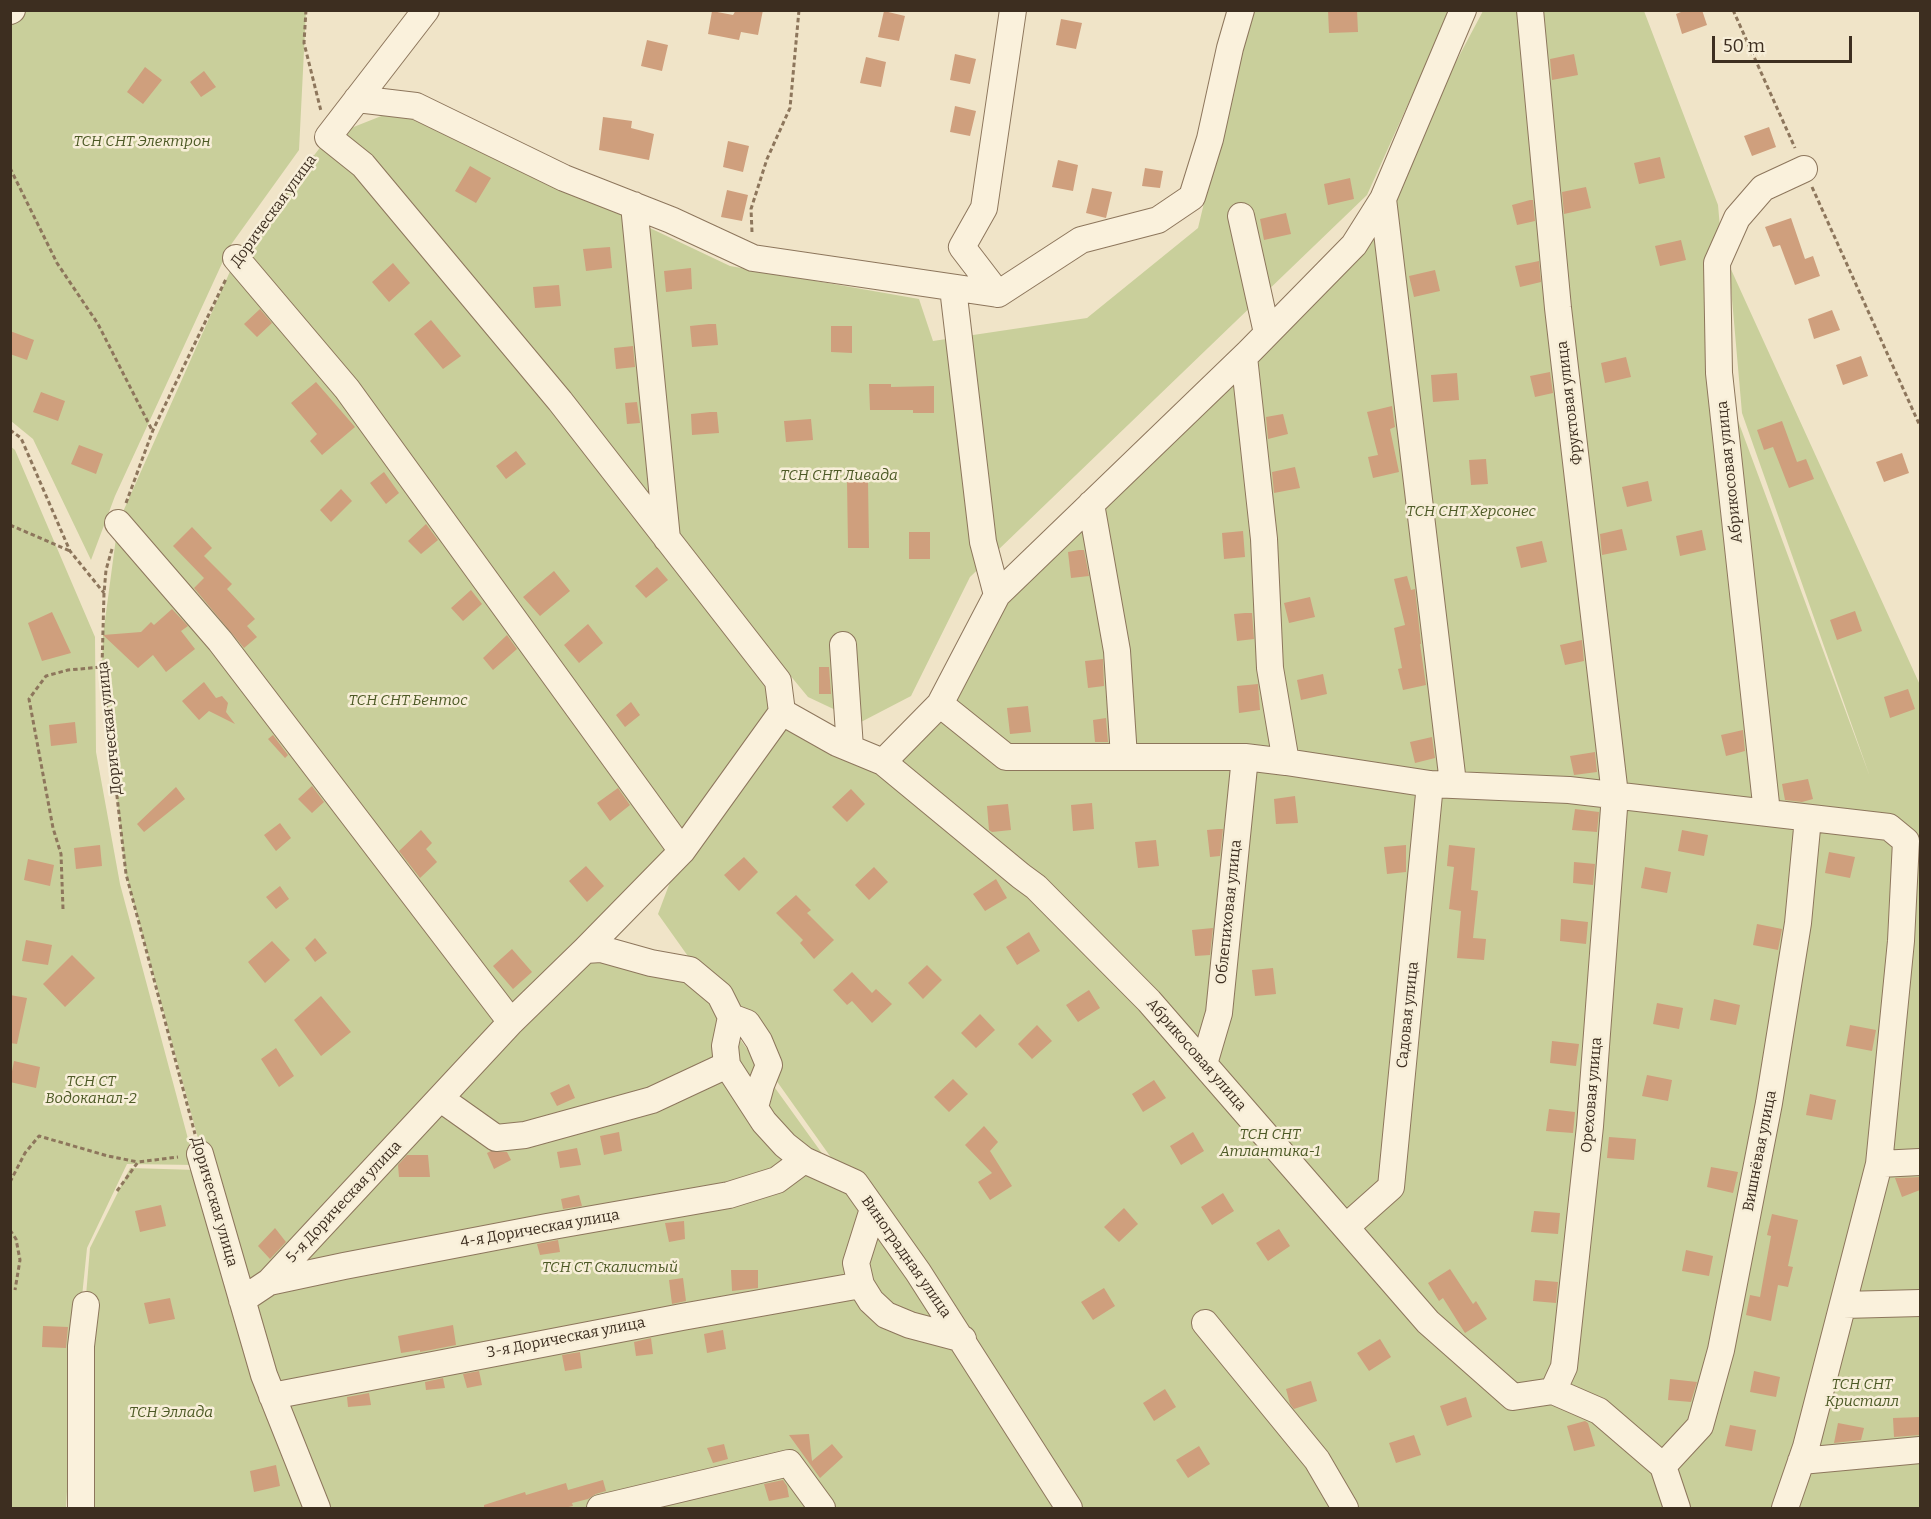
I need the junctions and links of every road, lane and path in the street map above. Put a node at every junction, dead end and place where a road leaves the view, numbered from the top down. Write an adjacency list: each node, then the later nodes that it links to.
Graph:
1 (306, 10): 10 (path)
2 (426, 10): 9 (street)
3 (799, 10): 17 (path)
4 (1013, 10): 19 (street)
5 (1240, 10): 19 (street)
6 (1463, 10): 13 (street)
7 (1530, 10): 42 (street, Фруктовая улица)
8 (1733, 10): 12 (path)
9 (357, 99): 10 (street); 14 (street)
10 (328, 137): 16 (path, Дорическая улица); 28 (street)
11 (10, 168): 24 (path)
12 (1804, 169): 22 (path); 43 (street, Абрикосовая улица)
13 (1383, 199): 20 (street); 41 (street, Садовая улица)
14 (634, 205): 17 (street); 28 (street)
15 (1241, 216): 20 (street)
16 (236, 258): 24 (path, Дорическая улица); 45 (street)
17 (753, 258): 18 (street)
18 (952, 288): 19 (street); 31 (street)
19 (998, 294)
20 (1267, 333): 21 (street)
21 (1244, 357): 25 (street); 40 (street)
22 (1920, 426)
23 (10, 429): 29 (path)
24 (153, 430): 26 (path, Дорическая улица)
25 (1091, 504): 31 (street); 37 (street)
26 (118, 524): 30 (path, Дорическая улица); 49 (street)
27 (10, 525): 29 (path)
28 (667, 539): 35 (street)
29 (70, 551): 30 (path)
30 (104, 593): 33 (path, Дорическая улица)
31 (997, 595): 34 (street)
32 (843, 645): 36 (street)
33 (102, 667): 46 (path); 54 (path, Дорическая улица)
34 (940, 704): 37 (street); 39 (street)
35 (782, 712): 36 (street, Абрикосовая улица); 45 (street)
36 (850, 748): 39 (street, Абрикосовая улица)
37 (1124, 757): 38 (street)
38 (1245, 757): 40 (street); 50 (street, Облепиховая улица)
39 (883, 762): 50 (street, Абрикосовая улица)
40 (1286, 762): 41 (street)
41 (1442, 783): 42 (street); 62 (street, Садовая улица)
42 (1615, 795): 43 (street); 73 (street, Ореховая улица)
43 (1767, 813): 44 (street)
44 (1808, 818): 58 (street); 77 (street, Вишнёвая улица)
45 (682, 851): 47 (street)
46 (63, 909)
47 (585, 950): 48 (street); 49 (street)
48 (731, 1017): 51 (street); 53 (street)
49 (511, 1022): 52 (street)
50 (1204, 1064): 62 (street, Абрикосовая улица)
51 (727, 1065): 52 (street); 53 (street, Виноградная улица)
52 (441, 1099): 64 (street, 5-я Дорическая улица)
53 (755, 1107): 55 (street, Виноградная улица)
54 (200, 1154): 56 (path); 67 (street, Дорическая улица)
55 (804, 1160): 61 (street, Виноградная улица); 64 (street, 4-я Дорическая улица)
56 (138, 1162): 59 (path); 60 (path)
57 (1920, 1162): 58 (street)
58 (1879, 1164): 70 (street)
59 (10, 1182)
60 (117, 1191)
61 (873, 1209): 65 (street); 72 (street, Виноградная улица)
62 (1346, 1227): 73 (street, Абрикосовая улица)
63 (10, 1230): 66 (path)
64 (269, 1282): 67 (street, 5-я Дорическая улица)
65 (861, 1285): 72 (street); 74 (street, 3-я Дорическая улица)
66 (15, 1290)
67 (242, 1300): 74 (street, Дорическая улица)
68 (1920, 1303): 70 (street)
69 (86, 1305): 78 (street)
70 (1843, 1305): 76 (street)
71 (1205, 1323): 83 (street)
72 (963, 1339): 82 (street, Виноградная улица)
73 (1553, 1391): 77 (street)
74 (272, 1396): 79 (street, Дорическая улица)
75 (1920, 1450): 76 (street)
76 (1801, 1461): 85 (street)
77 (1663, 1466): 84 (street)
78 (81, 1509)
79 (316, 1509)
80 (600, 1509): 81 (street)
81 (822, 1509)
82 (1070, 1509)
83 (1345, 1509)
84 (1677, 1509)
85 (1785, 1509)

